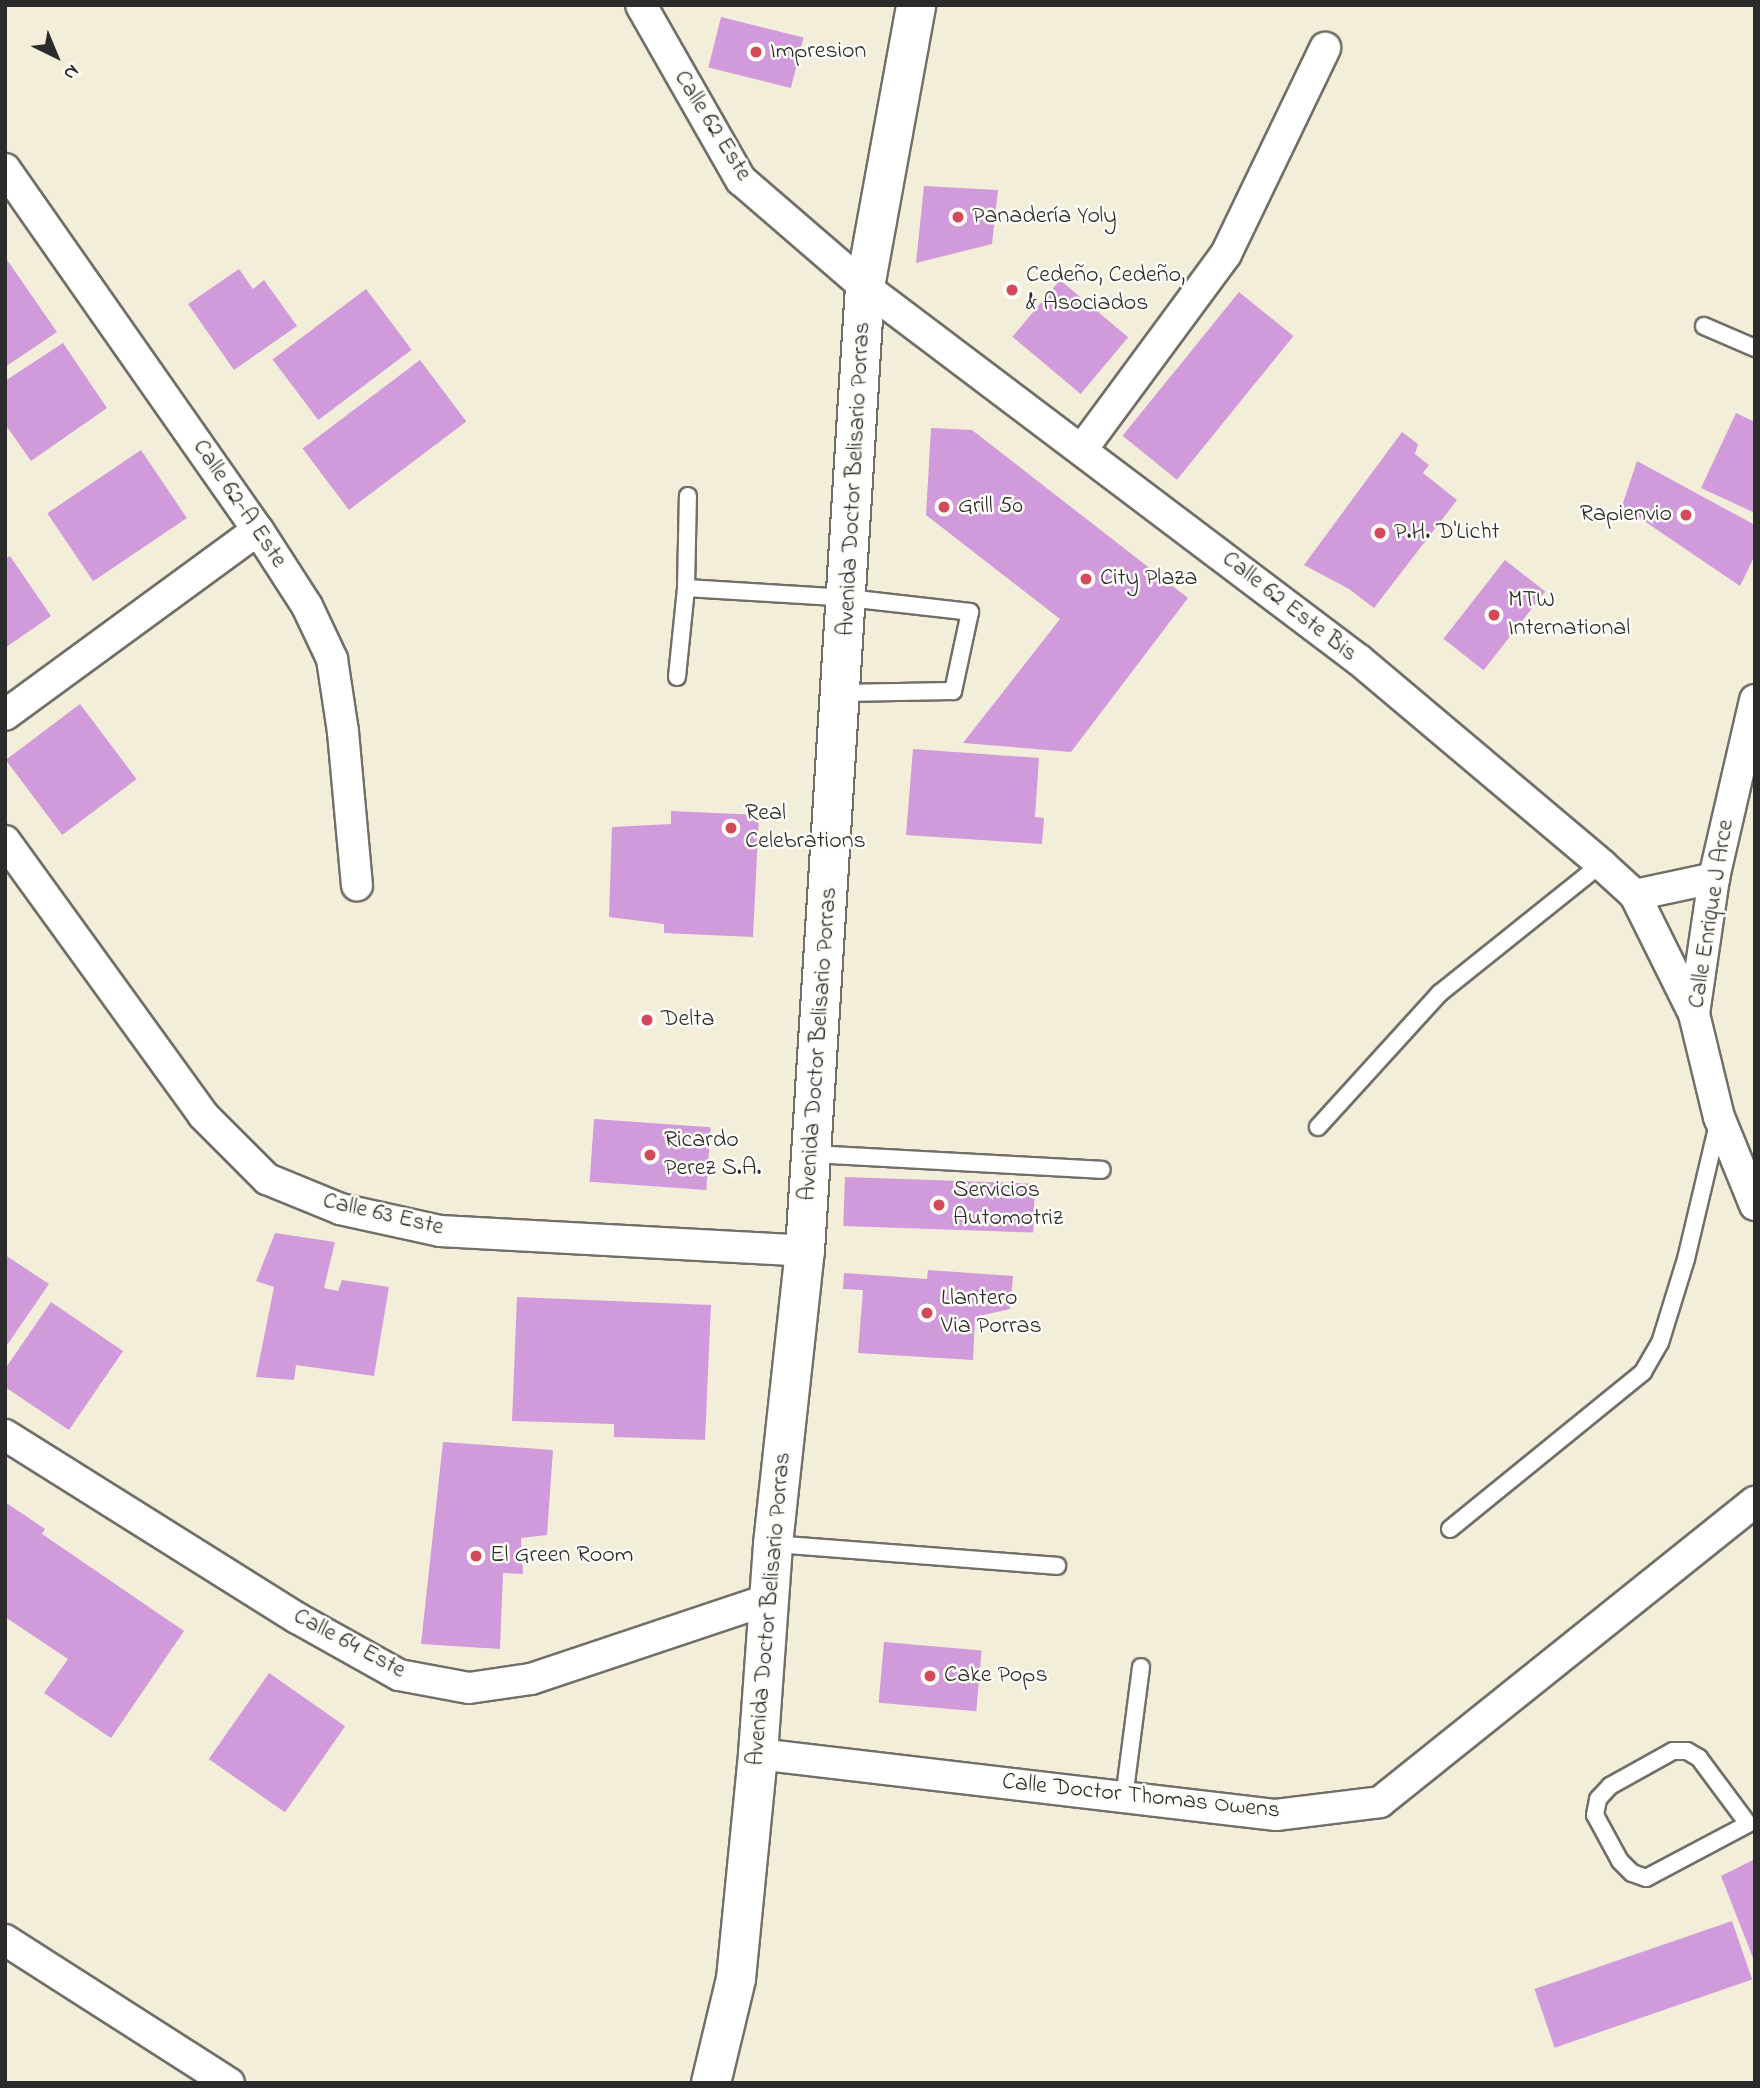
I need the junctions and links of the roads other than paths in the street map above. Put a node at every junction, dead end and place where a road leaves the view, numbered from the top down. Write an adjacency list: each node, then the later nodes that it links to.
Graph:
1 (641, 5): 5 (street, Calle 62 Este)
2 (916, 5): 5 (street, Avenida Doctor Belisario Porras)
3 (1325, 48): 8 (street)
4 (5, 169): 10 (street, Calle 62-A Este)
5 (865, 287): 8 (street, Calle 62 Este Bis); 12 (street, Avenida Doctor Belisario Porras)
6 (1704, 326): 7 (lane)
7 (1755, 348)
8 (1083, 448): 18 (street, Calle 62 Este Bis)
9 (688, 496): 11 (lane)
10 (258, 530): 16 (street); 20 (street, Calle 62-A Este)
11 (686, 588): 12 (lane); 13 (lane)
12 (848, 598): 14 (street, Avenida Doctor Belisario Porras); 14 (lane)
13 (677, 677)
14 (842, 693): 25 (street, Avenida Doctor Belisario Porras)
15 (1755, 700): 19 (street, Calle Enrique J Arce)
16 (5, 715)
17 (5, 841): 28 (street, Calle 63 Este)
18 (1601, 864): 21 (street, Calle 62 Este Bis); 24 (lane)
19 (1714, 878): 21 (street); 22 (street, Calle Enrique J Arce)
20 (357, 885)
21 (1635, 895): 22 (street)
22 (1694, 1014): 23 (street, Calle Enrique J Arce)
23 (1719, 1117): 27 (street, Calle Enrique J Arce); 31 (lane)
24 (1318, 1127)
25 (811, 1154): 26 (lane); 28 (street, Avenida Doctor Belisario Porras)
26 (1102, 1170)
27 (1755, 1205)
28 (805, 1251): 32 (street, Avenida Doctor Belisario Porras)
29 (5, 1435): 34 (street, Calle 64 Este)
30 (1755, 1502): 37 (street, Calle Doctor Thomas Owens)
31 (1450, 1529)
32 (773, 1544): 33 (lane); 34 (street, Avenida Doctor Belisario Porras)
33 (1057, 1566)
34 (770, 1599): 36 (street, Avenida Doctor Belisario Porras)
35 (1141, 1667): 37 (lane)
36 (758, 1754): 37 (street, Calle Doctor Thomas Owens); 41 (street, Avenida Doctor Belisario Porras)
37 (1124, 1798)
38 (1751, 1823): 38 (lane)
39 (5, 1940): 40 (street)
40 (229, 2083)
41 (711, 2083)

